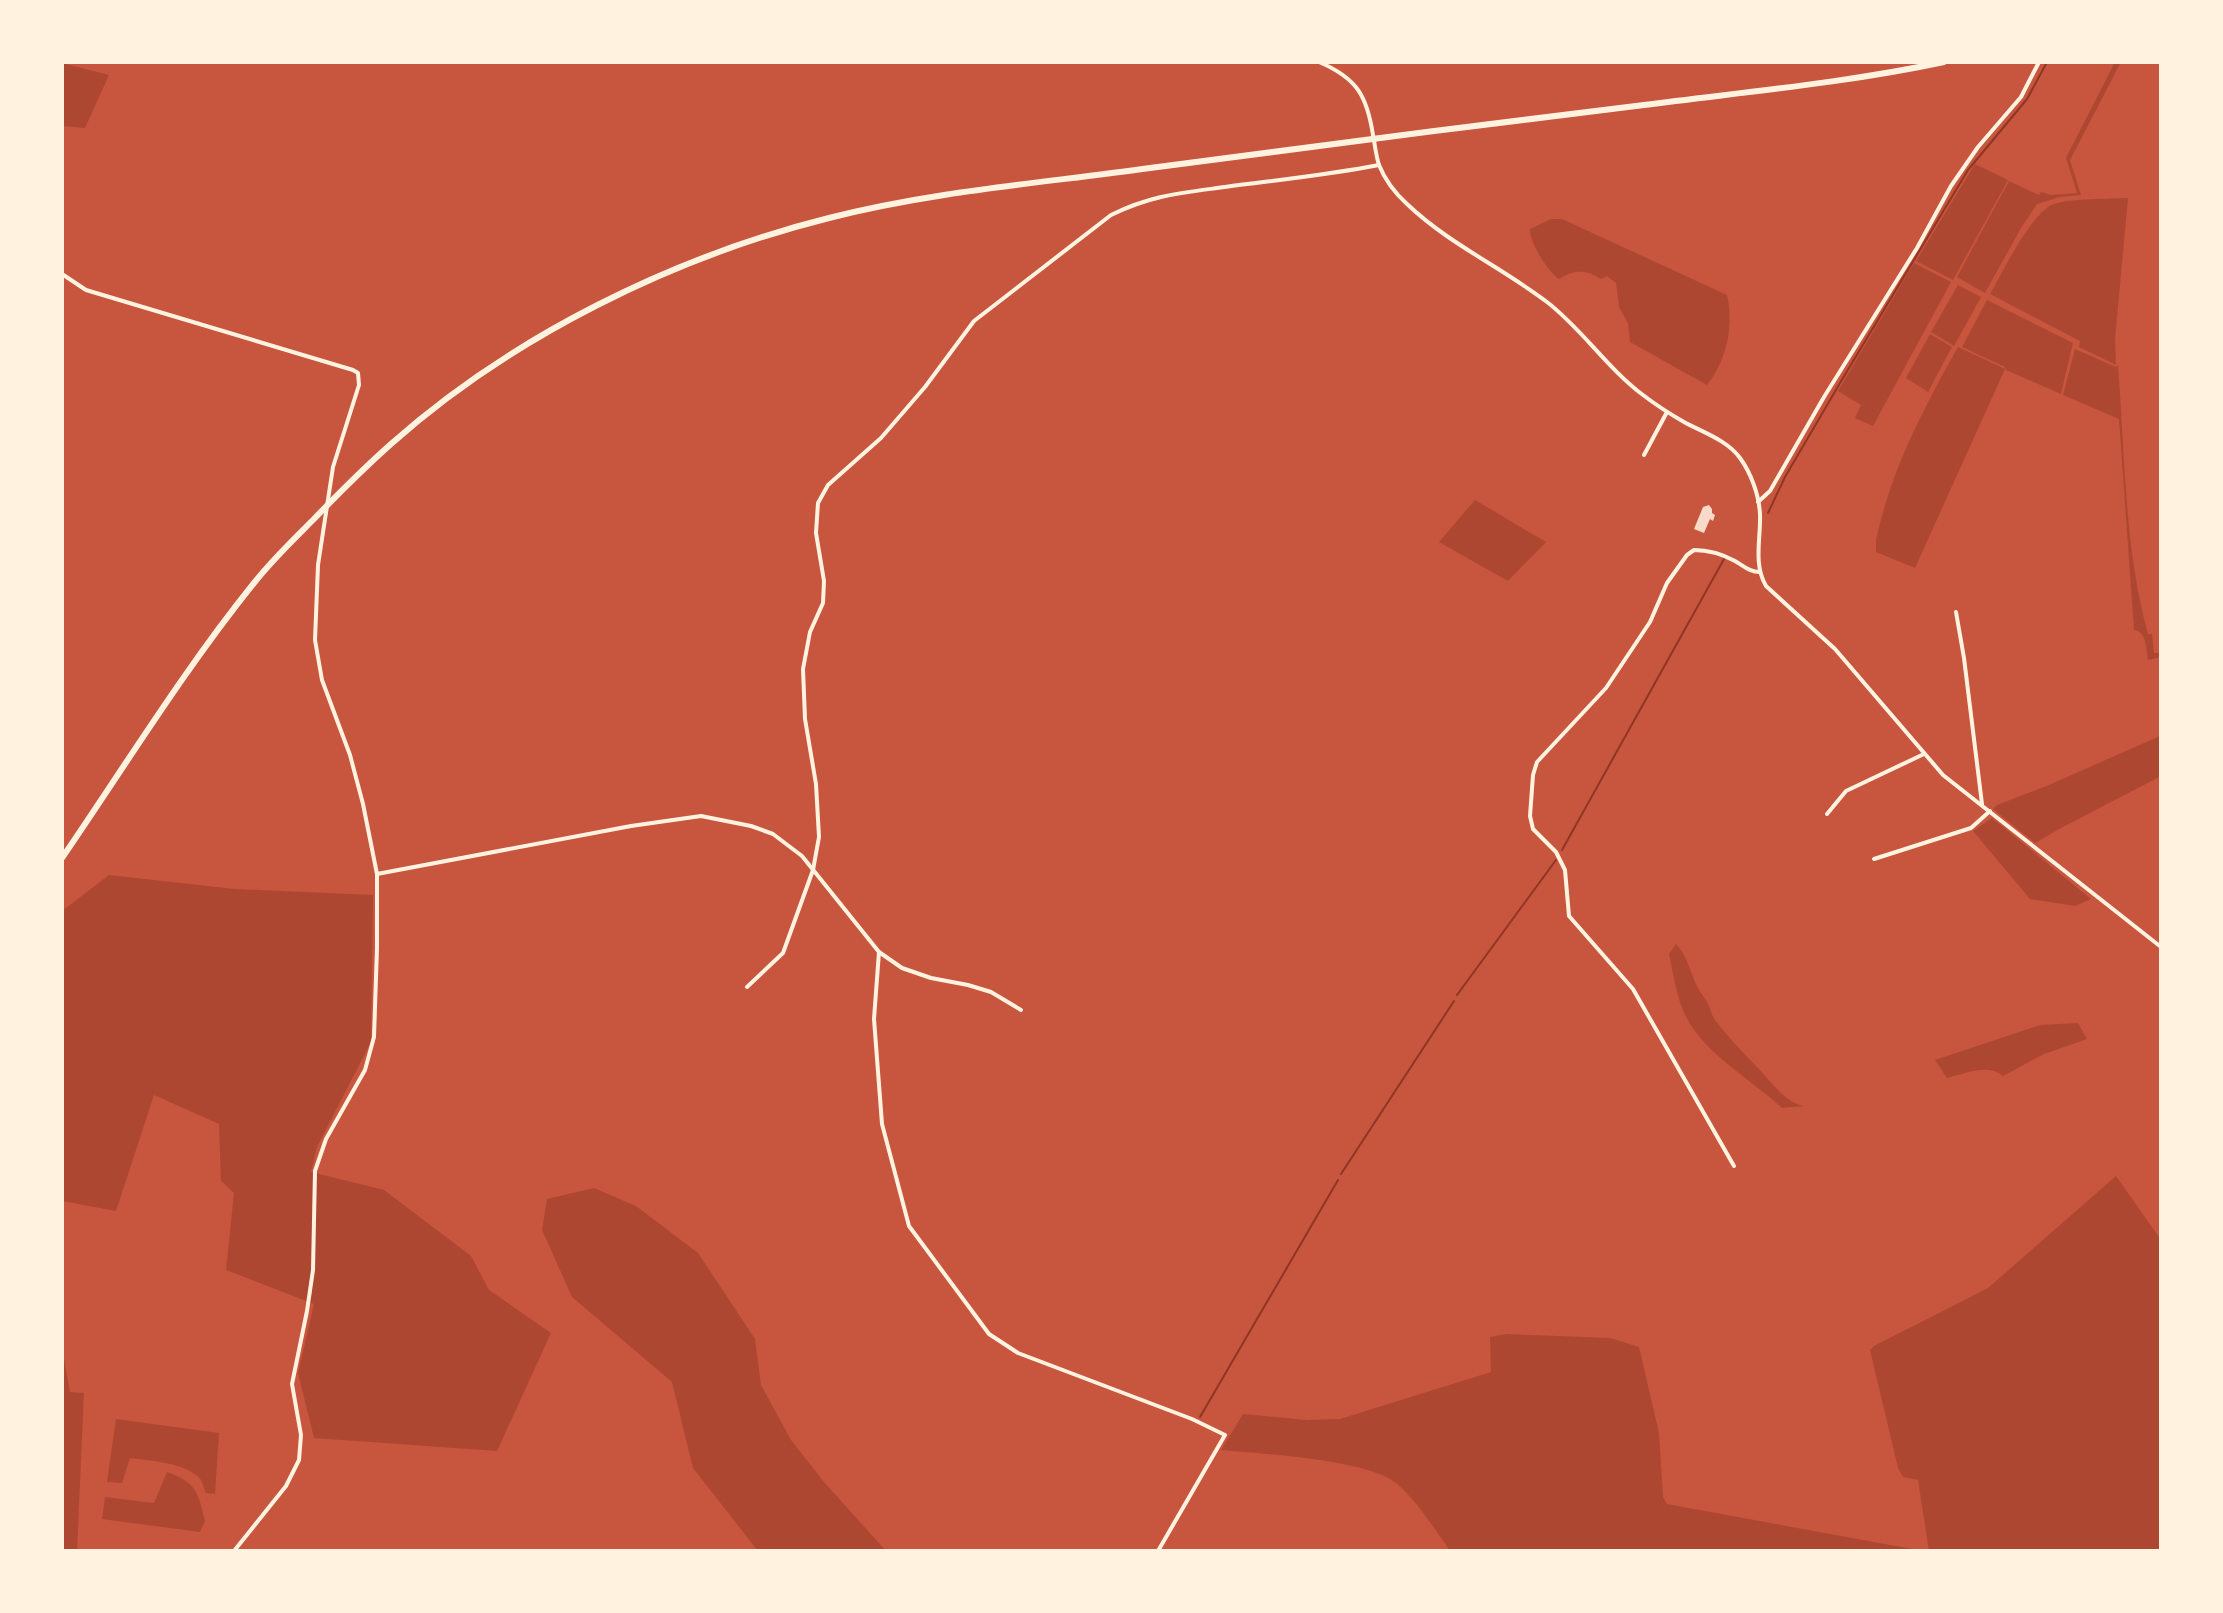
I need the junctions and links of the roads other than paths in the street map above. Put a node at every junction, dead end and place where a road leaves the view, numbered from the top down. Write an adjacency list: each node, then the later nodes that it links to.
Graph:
1 (1319, 62): 4 (street)
2 (1944, 62): 15 (main road)
3 (2039, 62): 8 (street)
4 (1379, 165): 6 (street); 17 (street)
5 (62, 274): 18 (street)
6 (1667, 412): 7 (street); 8 (street)
7 (1644, 455)
8 (1758, 502): 9 (street)
9 (1760, 572): 11 (street); 23 (street)
10 (1956, 612): 12 (street)
11 (1924, 754): 12 (street); 14 (street)
12 (1982, 806): 13 (street)
13 (1990, 811): 16 (street); 19 (street)
14 (1827, 814)
15 (62, 858)
16 (1874, 859)
17 (813, 870): 18 (street); 20 (street); 21 (street)
18 (377, 874): 24 (street)
19 (2161, 947)
20 (879, 952): 22 (street); 25 (street)
21 (747, 987)
22 (1021, 1010)
23 (1734, 1166)
24 (234, 1551)
25 (1158, 1551)

